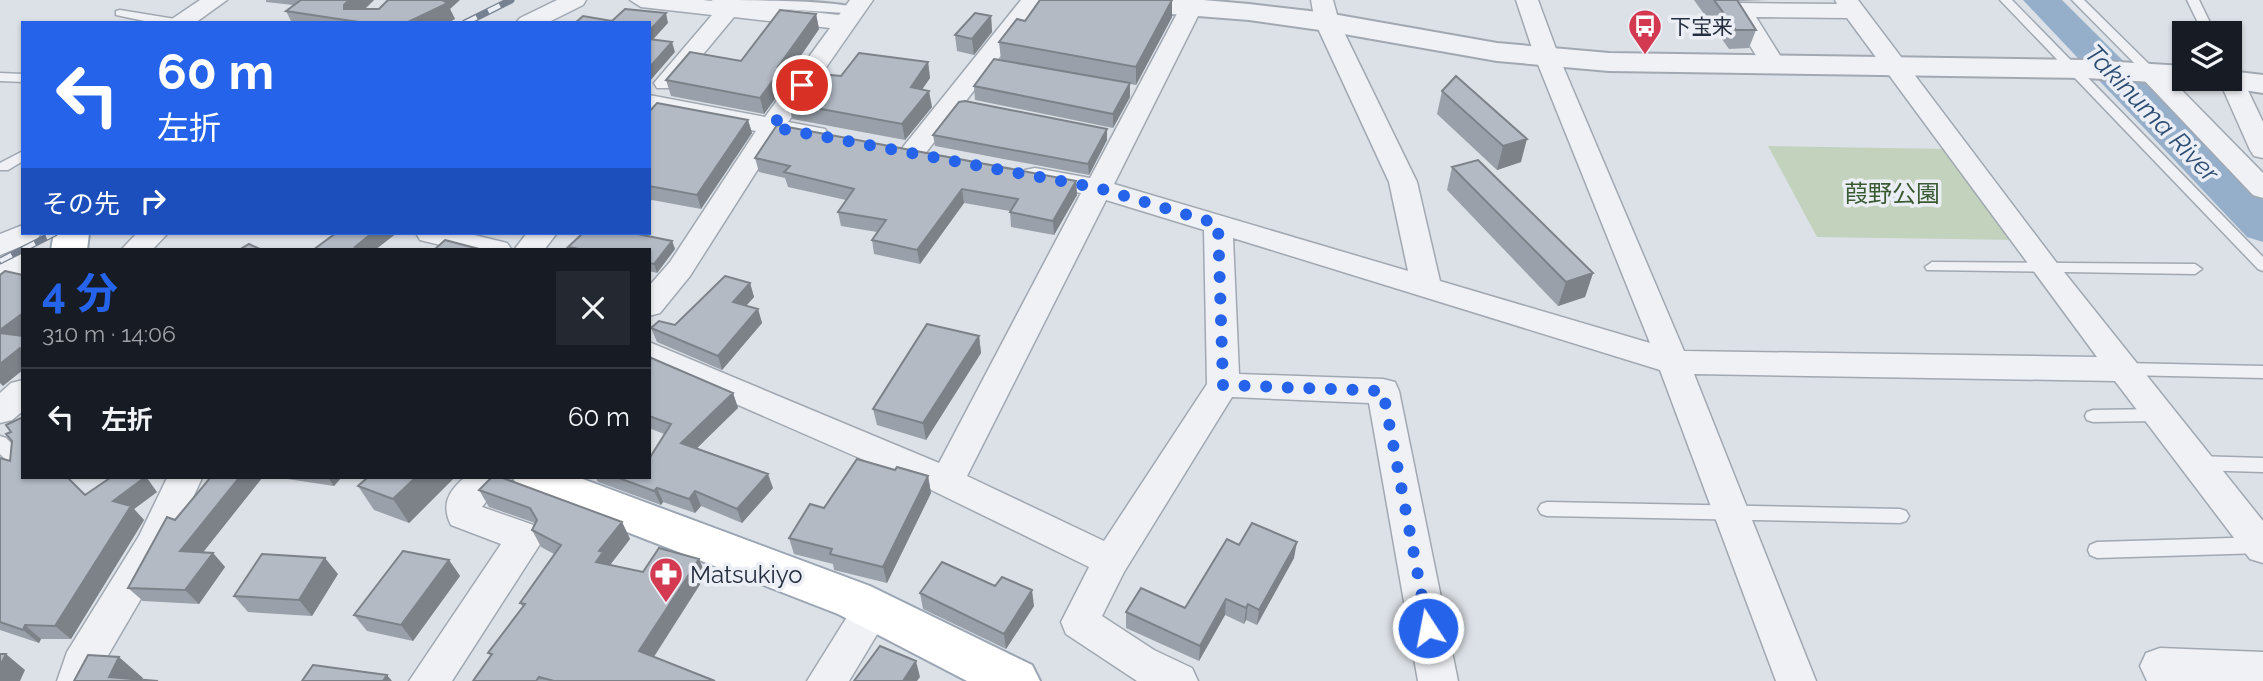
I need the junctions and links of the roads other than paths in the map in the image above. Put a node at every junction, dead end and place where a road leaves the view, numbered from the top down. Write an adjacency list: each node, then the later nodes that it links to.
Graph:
1 (216, 0): 18 (street)
2 (575, 0): 19 (street)
3 (641, 0): 11 (street)
4 (1033, 0): 38 (street)
5 (1095, 0): 12 (street)
6 (1527, 0): 21 (street)
7 (2006, 0): 24 (lane)
8 (2078, 0): 25 (lane)
9 (2193, 0): 20 (lane)
10 (788, 1): 11 (street); 14 (street)
11 (724, 5): 14 (street); 32 (street)
12 (1192, 6): 15 (street); 41 (street)
13 (1850, 6): 22 (street); 23 (street)
14 (848, 10): 34 (street)
15 (1324, 11): 21 (street); 56 (street)
16 (120, 13): 17 (lane)
17 (165, 21)
18 (179, 21)
19 (532, 21)
20 (2203, 21)
21 (1547, 57): 22 (street); 59 (street)
22 (1774, 65): 23 (street)
23 (1897, 67): 24 (street); 53 (street)
24 (2078, 69): 25 (street); 51 (lane)
25 (2142, 71): 26 (street); 42 (street)
26 (2172, 74)
27 (0, 77): 28 (lane)
28 (21, 78)
29 (2242, 80): 30 (street)
30 (2263, 84)
31 (2234, 91): 36 (street)
32 (651, 100)
33 (651, 103): 34 (street)
34 (772, 127): 35 (street); 57 (street)
35 (836, 138)
36 (2263, 150)
37 (21, 156): 39 (lane)
38 (939, 158)
39 (3, 167)
40 (1005, 170): 41 (street)
41 (1098, 188): 43 (street); 74 (street)
42 (2263, 189)
43 (1218, 224): 56 (street); 62 (street)
44 (23, 235): 47 (street)
45 (152, 235): 48 (street)
46 (438, 235): 49 (street)
47 (0, 246)
48 (137, 248)
49 (489, 248)
50 (21, 262): 55 (street)
51 (2263, 265)
52 (1932, 267): 53 (lane)
53 (2046, 269): 54 (lane); 60 (street)
54 (2196, 269)
55 (0, 273)
56 (1426, 287): 59 (street)
57 (653, 297)
58 (651, 354): 74 (street)
59 (1673, 362): 60 (street); 76 (street)
60 (2123, 369): 61 (lane); 65 (street)
61 (2263, 372)
62 (1223, 385): 80 (street); 88 (street)
63 (21, 394): 64 (street)
64 (0, 411)
65 (2159, 415): 66 (lane); 68 (street)
66 (2093, 416)
67 (0, 443): 69 (lane)
68 (2195, 463): 70 (lane); 78 (street)
69 (21, 464)
70 (2263, 465)
71 (184, 479): 83 (street)
72 (486, 479): 84 (street)
73 (537, 479): 81 (main road)
74 (947, 481): 80 (street)
75 (1547, 509): 76 (lane)
76 (1731, 512): 77 (lane); 89 (street)
77 (1900, 516)
78 (2262, 546): 79 (lane)
79 (2097, 550)
80 (1111, 561): 87 (street)
81 (874, 608): 85 (street); 86 (main road)
82 (2263, 670): 90 (street)
83 (77, 681)
84 (429, 681)
85 (827, 681)
86 (1015, 681)
87 (1178, 681)
88 (1438, 681)
89 (1797, 681)
90 (2170, 681)

